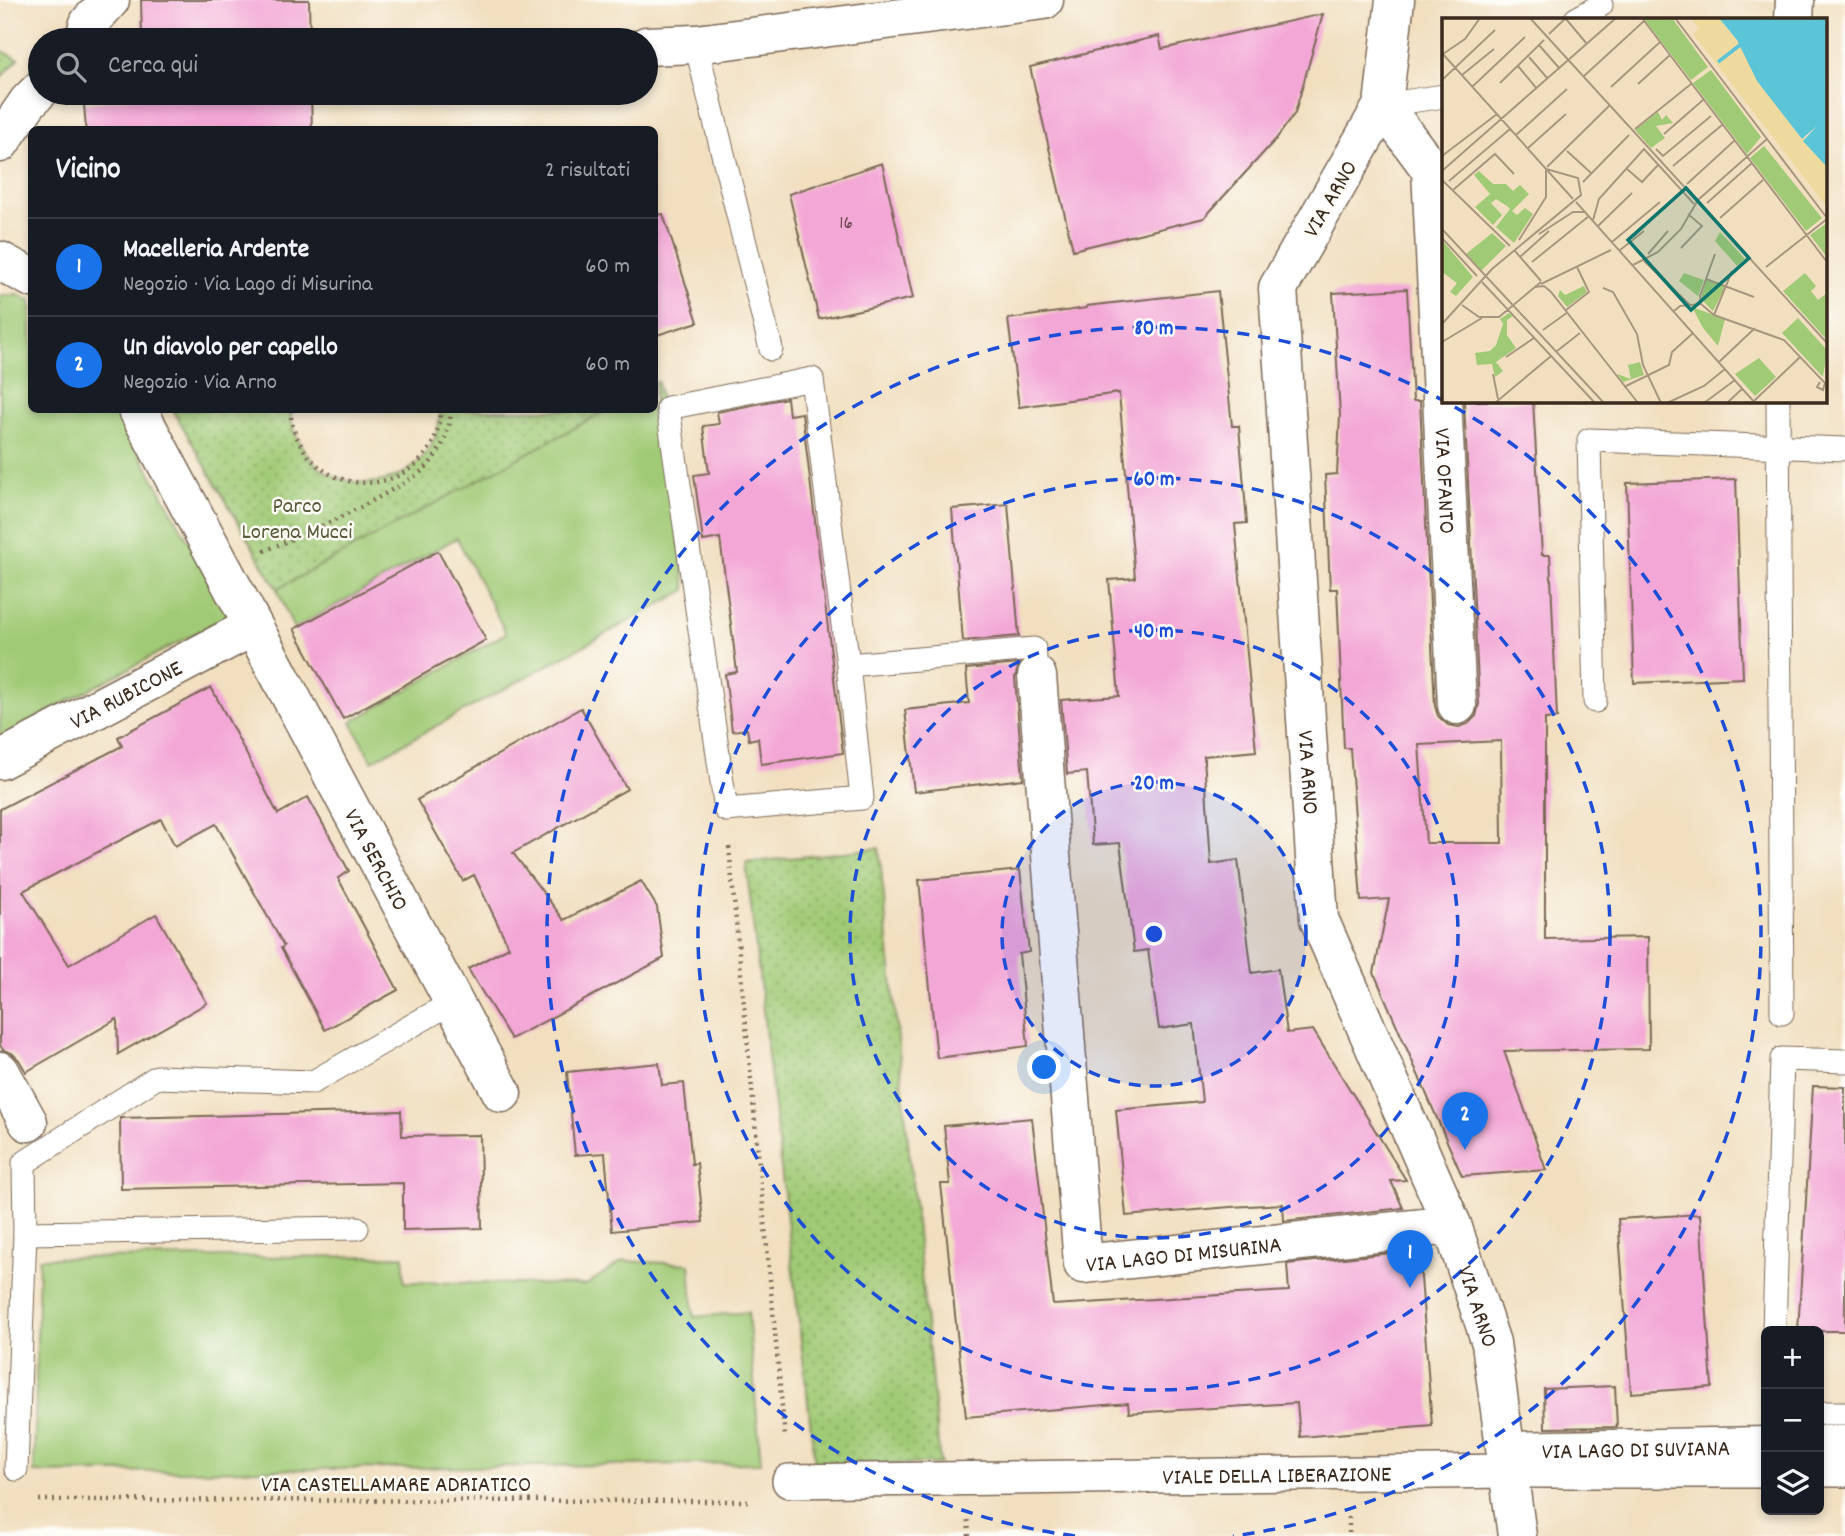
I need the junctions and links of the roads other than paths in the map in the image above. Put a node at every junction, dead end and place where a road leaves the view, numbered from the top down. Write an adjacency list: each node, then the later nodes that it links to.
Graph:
1 (110, 0): 8 (street)
2 (1044, 0): 9 (street)
3 (1395, 0): 13 (street, VIA ARNO)
4 (1795, 0): 7 (street)
5 (1601, 5): 6 (lane)
6 (1578, 18)
7 (1794, 18)
8 (87, 28)
9 (696, 44): 10 (street); 17 (lane)
10 (658, 46)
11 (1442, 96): 13 (lane)
12 (28, 102): 14 (street)
13 (1383, 104): 18 (street, VIA OFANTO); 36 (street, VIA ARNO)
14 (0, 143)
15 (0, 261): 16 (street)
16 (28, 276)
17 (771, 349)
18 (1442, 396)
19 (1442, 402): 28 (street, VIA OFANTO)
20 (1778, 402): 22 (lane)
21 (140, 413): 24 (street, VIA SERCHIO)
22 (1778, 447): 23 (lane); 27 (lane); 31 (lane)
23 (1845, 449)
24 (252, 627): 29 (street, VIA RUBICONE); 30 (street, VIA SERCHIO)
25 (848, 665): 25 (lane); 26 (lane)
26 (1037, 676): 36 (street, VIA LAGO DI MISURINA)
27 (1595, 701)
28 (1457, 705)
29 (0, 760)
30 (453, 1002): 34 (street, VIA SERCHIO); 38 (lane)
31 (1782, 1013)
32 (1845, 1061): 39 (lane)
33 (0, 1071): 35 (street)
34 (502, 1093)
35 (28, 1122)
36 (1452, 1224): 45 (street, VIA ARNO)
37 (358, 1228): 38 (lane)
38 (25, 1233): 46 (lane)
39 (1774, 1326)
40 (1824, 1413): 41 (lane)
41 (1845, 1413)
42 (1845, 1444): 43 (street)
43 (1824, 1445)
44 (1761, 1446): 45 (street, VIA LAGO DI SUVIANA)
45 (1507, 1461): 49 (street, VIALE DELLA LIBERAZIONE); 50 (street, VIALE DELLA LIBERAZIONE); 51 (street, VIA ARNO)
46 (16, 1469)
47 (1824, 1470): 48 (street)
48 (1845, 1470)
49 (1761, 1471)
50 (790, 1491)
51 (1517, 1536)

